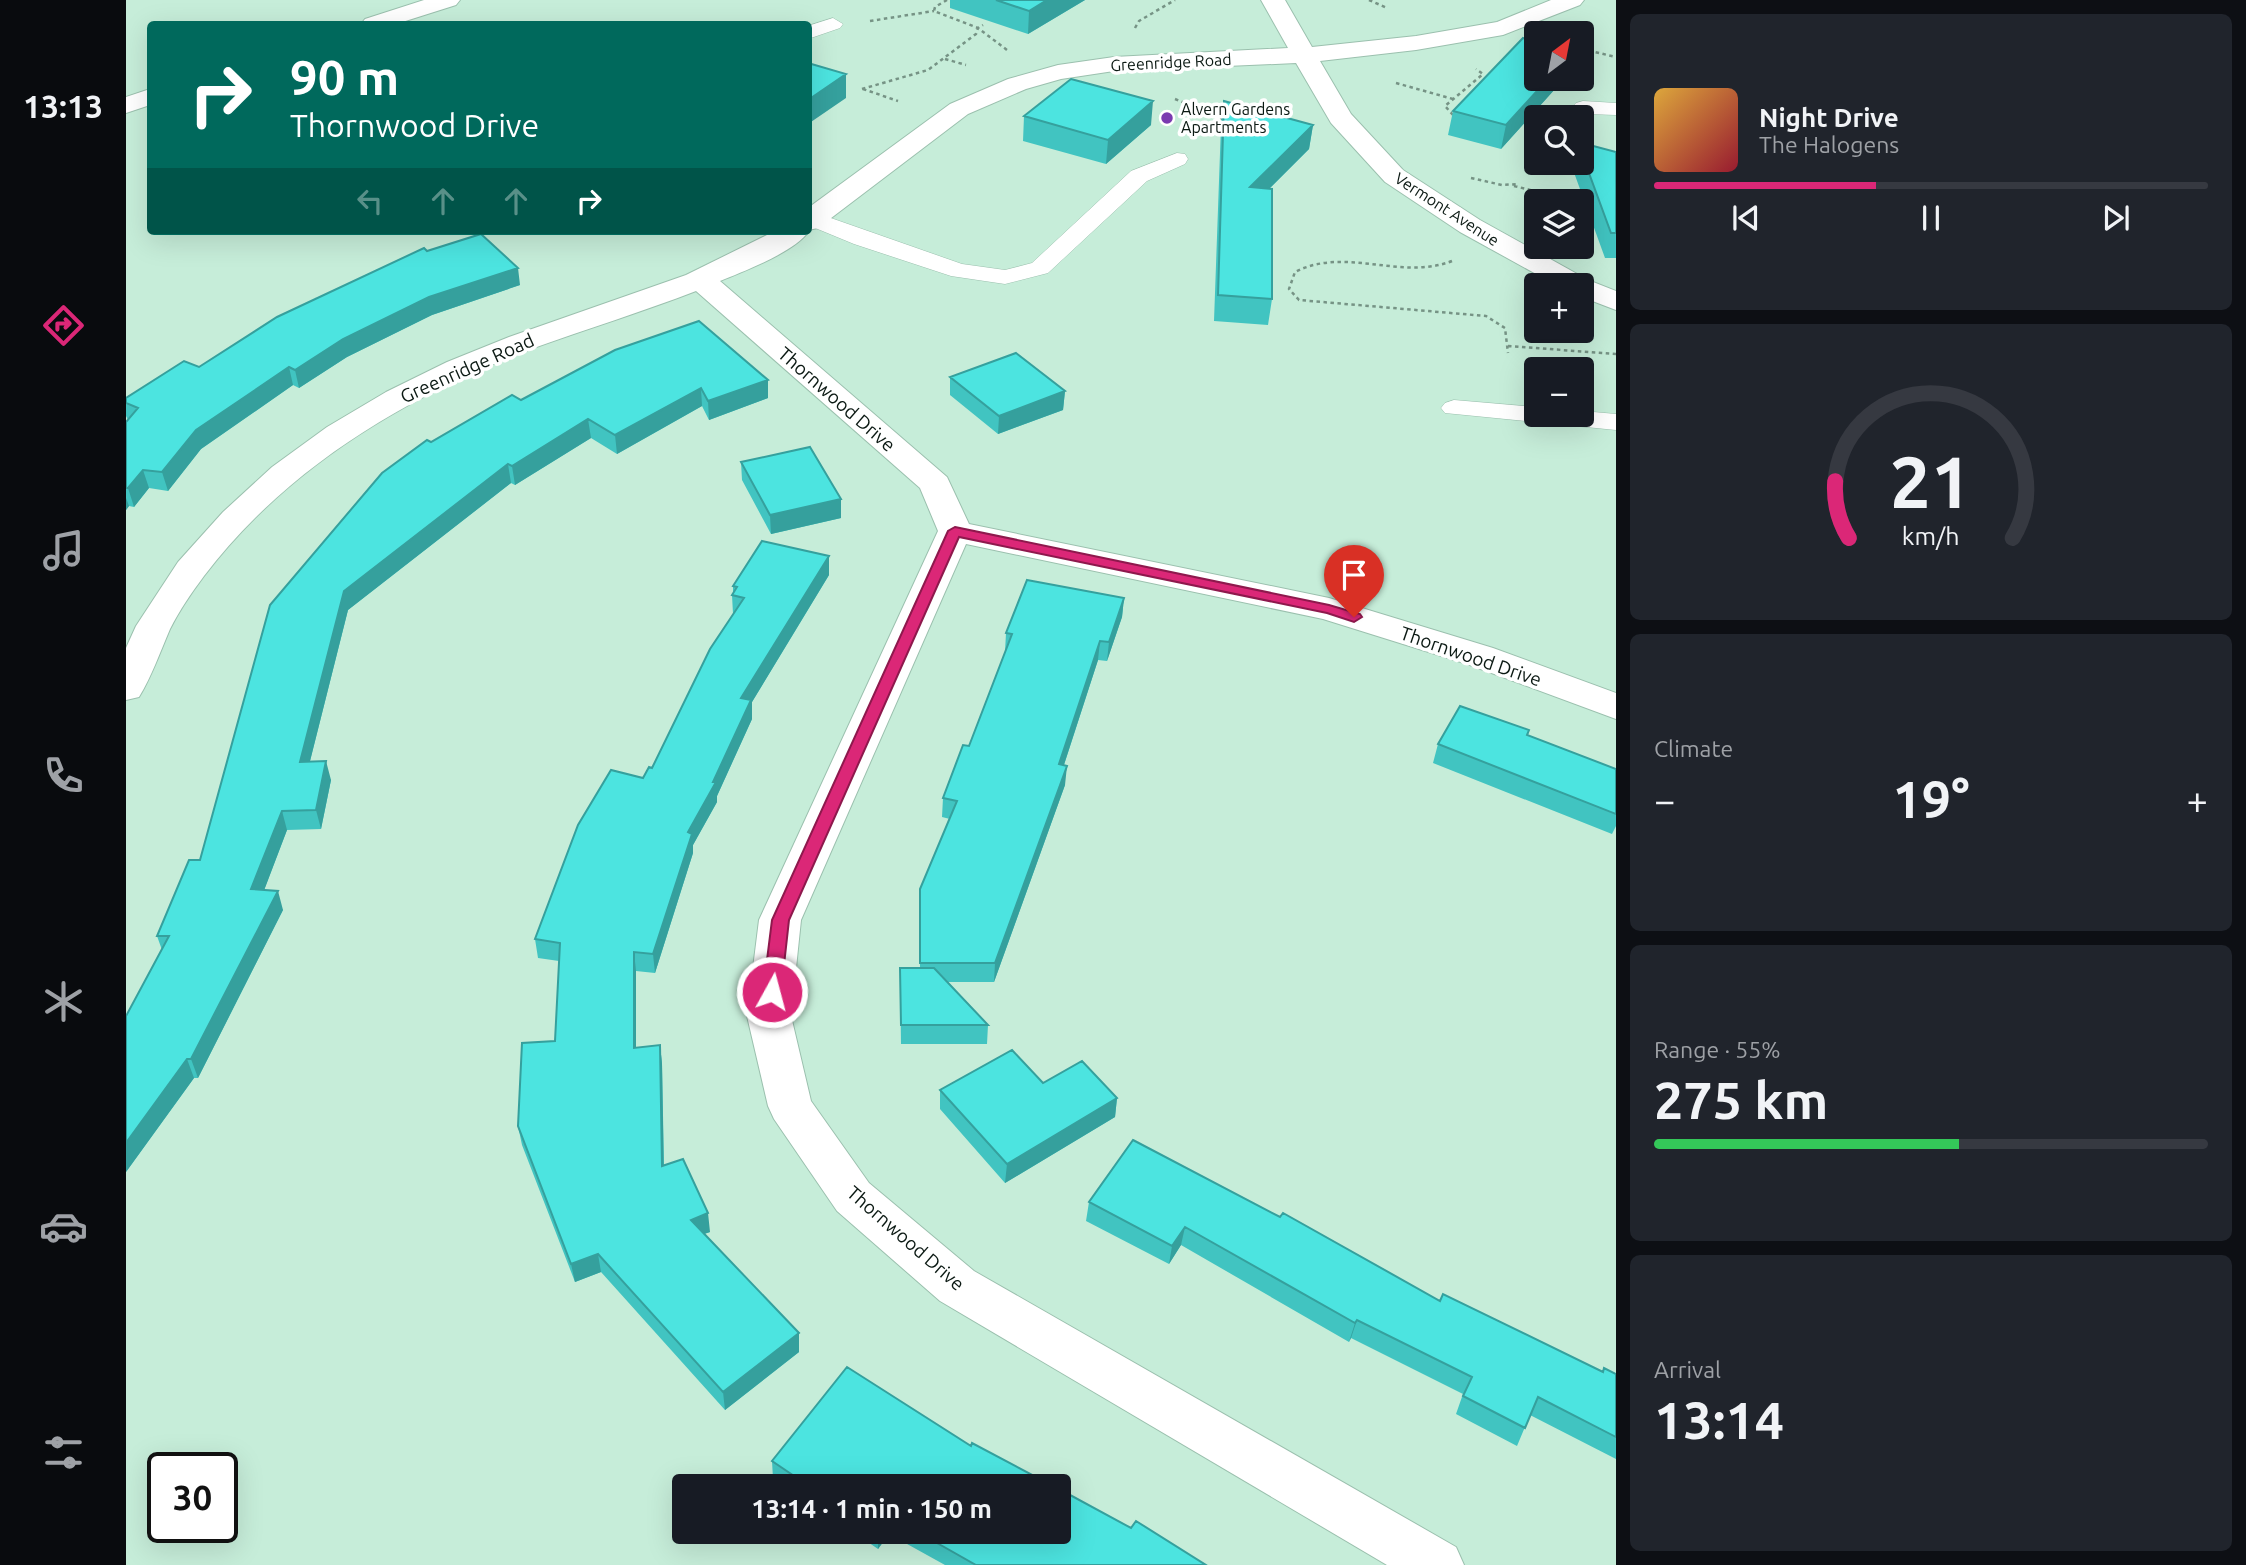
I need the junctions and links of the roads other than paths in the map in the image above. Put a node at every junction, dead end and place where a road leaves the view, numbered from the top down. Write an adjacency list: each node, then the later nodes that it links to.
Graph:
1 (448, 0): 4 (street)
2 (1273, 0): 7 (street, Vermont Avenue)
3 (1572, 0): 7 (street, Greenridge Road)
4 (382, 21)
5 (833, 24): 6 (lane)
6 (812, 32)
7 (1304, 55): 13 (street, Greenridge Road); 16 (street, Vermont Avenue)
8 (147, 98): 9 (street)
9 (126, 105)
10 (1594, 108): 11 (lane)
11 (1616, 109)
12 (1177, 159): 14 (lane)
13 (812, 218)
14 (812, 224)
15 (788, 235): 17 (street, Greenridge Road)
16 (1556, 273)
17 (701, 280): 22 (street, Thornwood Drive); 23 (street, Greenridge Road)
18 (1594, 292): 19 (street, Vermont Avenue)
19 (1616, 301)
20 (1454, 408): 21 (lane)
21 (1616, 422)
22 (955, 531): 24 (street, Thornwood Drive); 25 (street, Thornwood Drive)
23 (126, 688)
24 (1616, 707)
25 (1434, 1564)

